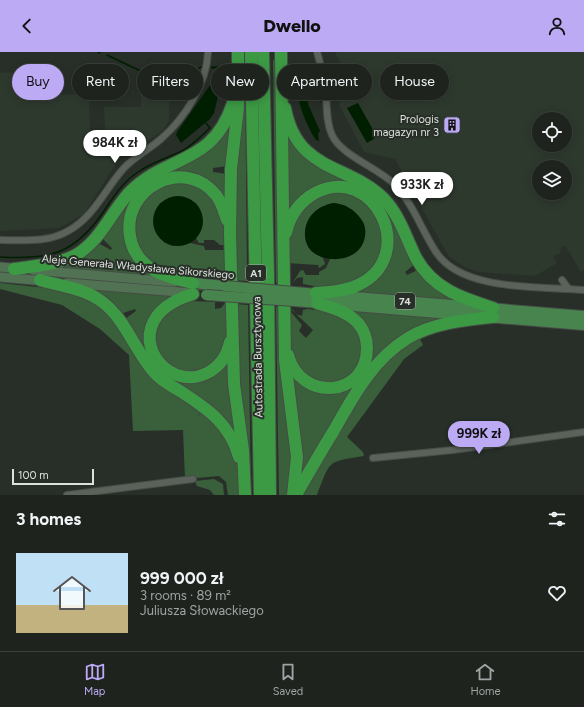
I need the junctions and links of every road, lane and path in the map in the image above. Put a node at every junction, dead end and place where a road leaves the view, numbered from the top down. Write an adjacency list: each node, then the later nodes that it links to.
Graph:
1 (208, 52): 14 (street)
2 (238, 52): 7 (highway)
3 (251, 52): 36 (highway, Autostrada Bursztynowa / A1)
4 (263, 52): 37 (highway, Autostrada Bursztynowa / A1)
5 (281, 52): 8 (highway)
6 (317, 52): 22 (street)
7 (238, 64)
8 (281, 64)
9 (234, 100): 17 (highway)
10 (238, 100): 13 (highway)
11 (281, 100): 15 (highway)
12 (284, 100): 26 (highway)
13 (230, 233): 21 (highway); 29 (highway)
14 (0, 240)
15 (284, 258): 25 (highway); 30 (highway)
16 (0, 267): 17 (main road, Aleje Generała Władysława Sikorskiego)
17 (14, 268): 21 (main road, Aleje Generała Władysława Sikorskiego)
18 (0, 277): 19 (main road, Aleje Generała Władysława Sikorskiego)
19 (40, 280): 21 (main road, Aleje Generała Władysława Sikorskiego); 34 (highway)
20 (562, 280): 22 (street)
21 (193, 288): 24 (main road, Aleje Generała Władysława Sikorskiego, bridge); 24 (main road, Aleje Generała Władysława Sikorskiego, bridge); 29 (highway)
22 (568, 288): 23 (street)
23 (584, 290)
24 (294, 296): 25 (main road, Aleje Generała Władysława Sikorskiego)
25 (317, 298): 26 (main road, Aleje Generała Władysława Sikorskiego / 74); 30 (highway)
26 (493, 313): 27 (main road, Aleje Generała Władysława Sikorskiego / 74); 28 (main road, Aleje Generała Władysława Sikorskiego / 74); 39 (highway)
27 (584, 316)
28 (584, 325)
29 (232, 327): 34 (highway)
30 (285, 338): 38 (highway)
31 (584, 432): 32 (street)
32 (372, 458)
33 (193, 480): 35 (street)
34 (245, 490)
35 (67, 495)
36 (260, 495)
37 (270, 495)
38 (293, 495)
39 (296, 495)

